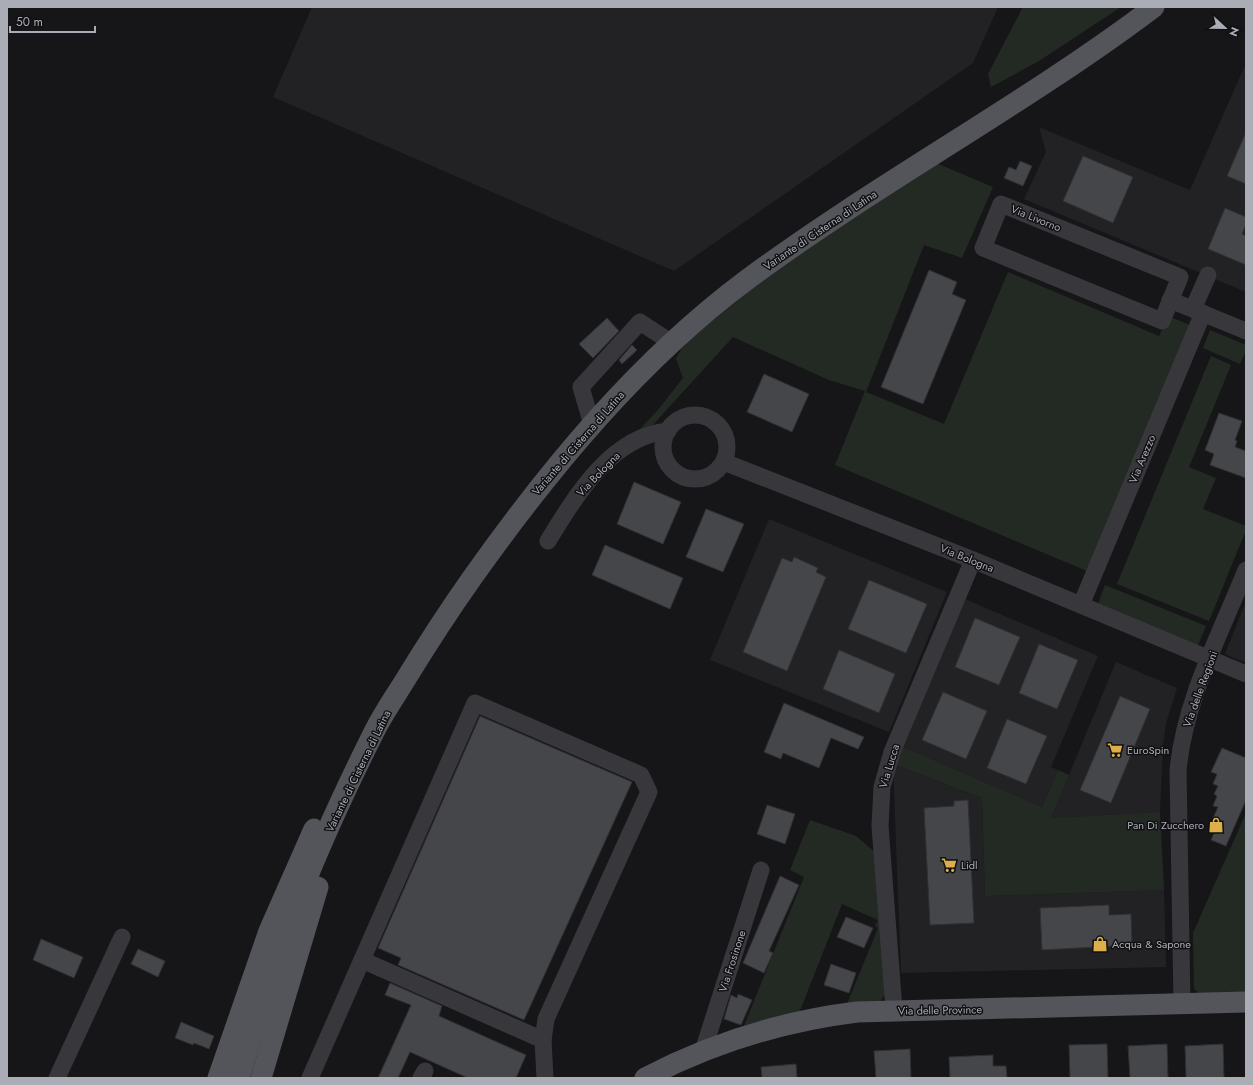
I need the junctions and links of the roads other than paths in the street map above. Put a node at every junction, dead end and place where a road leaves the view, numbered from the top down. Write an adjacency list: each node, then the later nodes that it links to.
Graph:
1 (1154, 7): 6 (main road, Variante di Cisterna di Latina)
2 (1208, 274): 4 (street, Via Arezzo)
3 (1170, 300): 3 (street, Via Livorno); 4 (street)
4 (1198, 311): 5 (street); 13 (street, Via Arezzo)
5 (1246, 331)
6 (672, 343): 7 (main road, Variante di Cisterna di Latina); 7 (street)
7 (592, 424): 16 (main road, Variante di Cisterna di Latina)
8 (668, 431): 9 (street); 9 (street); 10 (street, Via Bologna)
9 (724, 462): 11 (street, Via Bologna)
10 (548, 541)
11 (973, 560): 13 (street, Via Bologna); 22 (street, Via Lucca)
12 (1246, 570): 14 (street, Via delle Regioni)
13 (1081, 605): 14 (street, Via Bologna)
14 (1210, 659): 15 (street, Via Bologna); 21 (street, Via delle Regioni)
15 (1246, 674)
16 (376, 728): 27 (main road); 28 (main road, Variante di Cisterna di Latina); 29 (main road)
17 (761, 870): 24 (street, Via Frosinone)
18 (122, 937): 26 (street)
19 (362, 960): 23 (street); 23 (street); 30 (street)
20 (1246, 1002): 21 (main road, Via delle Province)
21 (1182, 1004): 22 (main road, Via delle Province)
22 (894, 1010): 24 (main road, Via delle Province)
23 (543, 1040): 31 (street)
24 (703, 1051): 25 (main road, Via delle Province)
25 (648, 1077)
26 (57, 1078)
27 (218, 1078)
28 (239, 1078)
29 (261, 1078)
30 (310, 1078)
31 (546, 1078)

